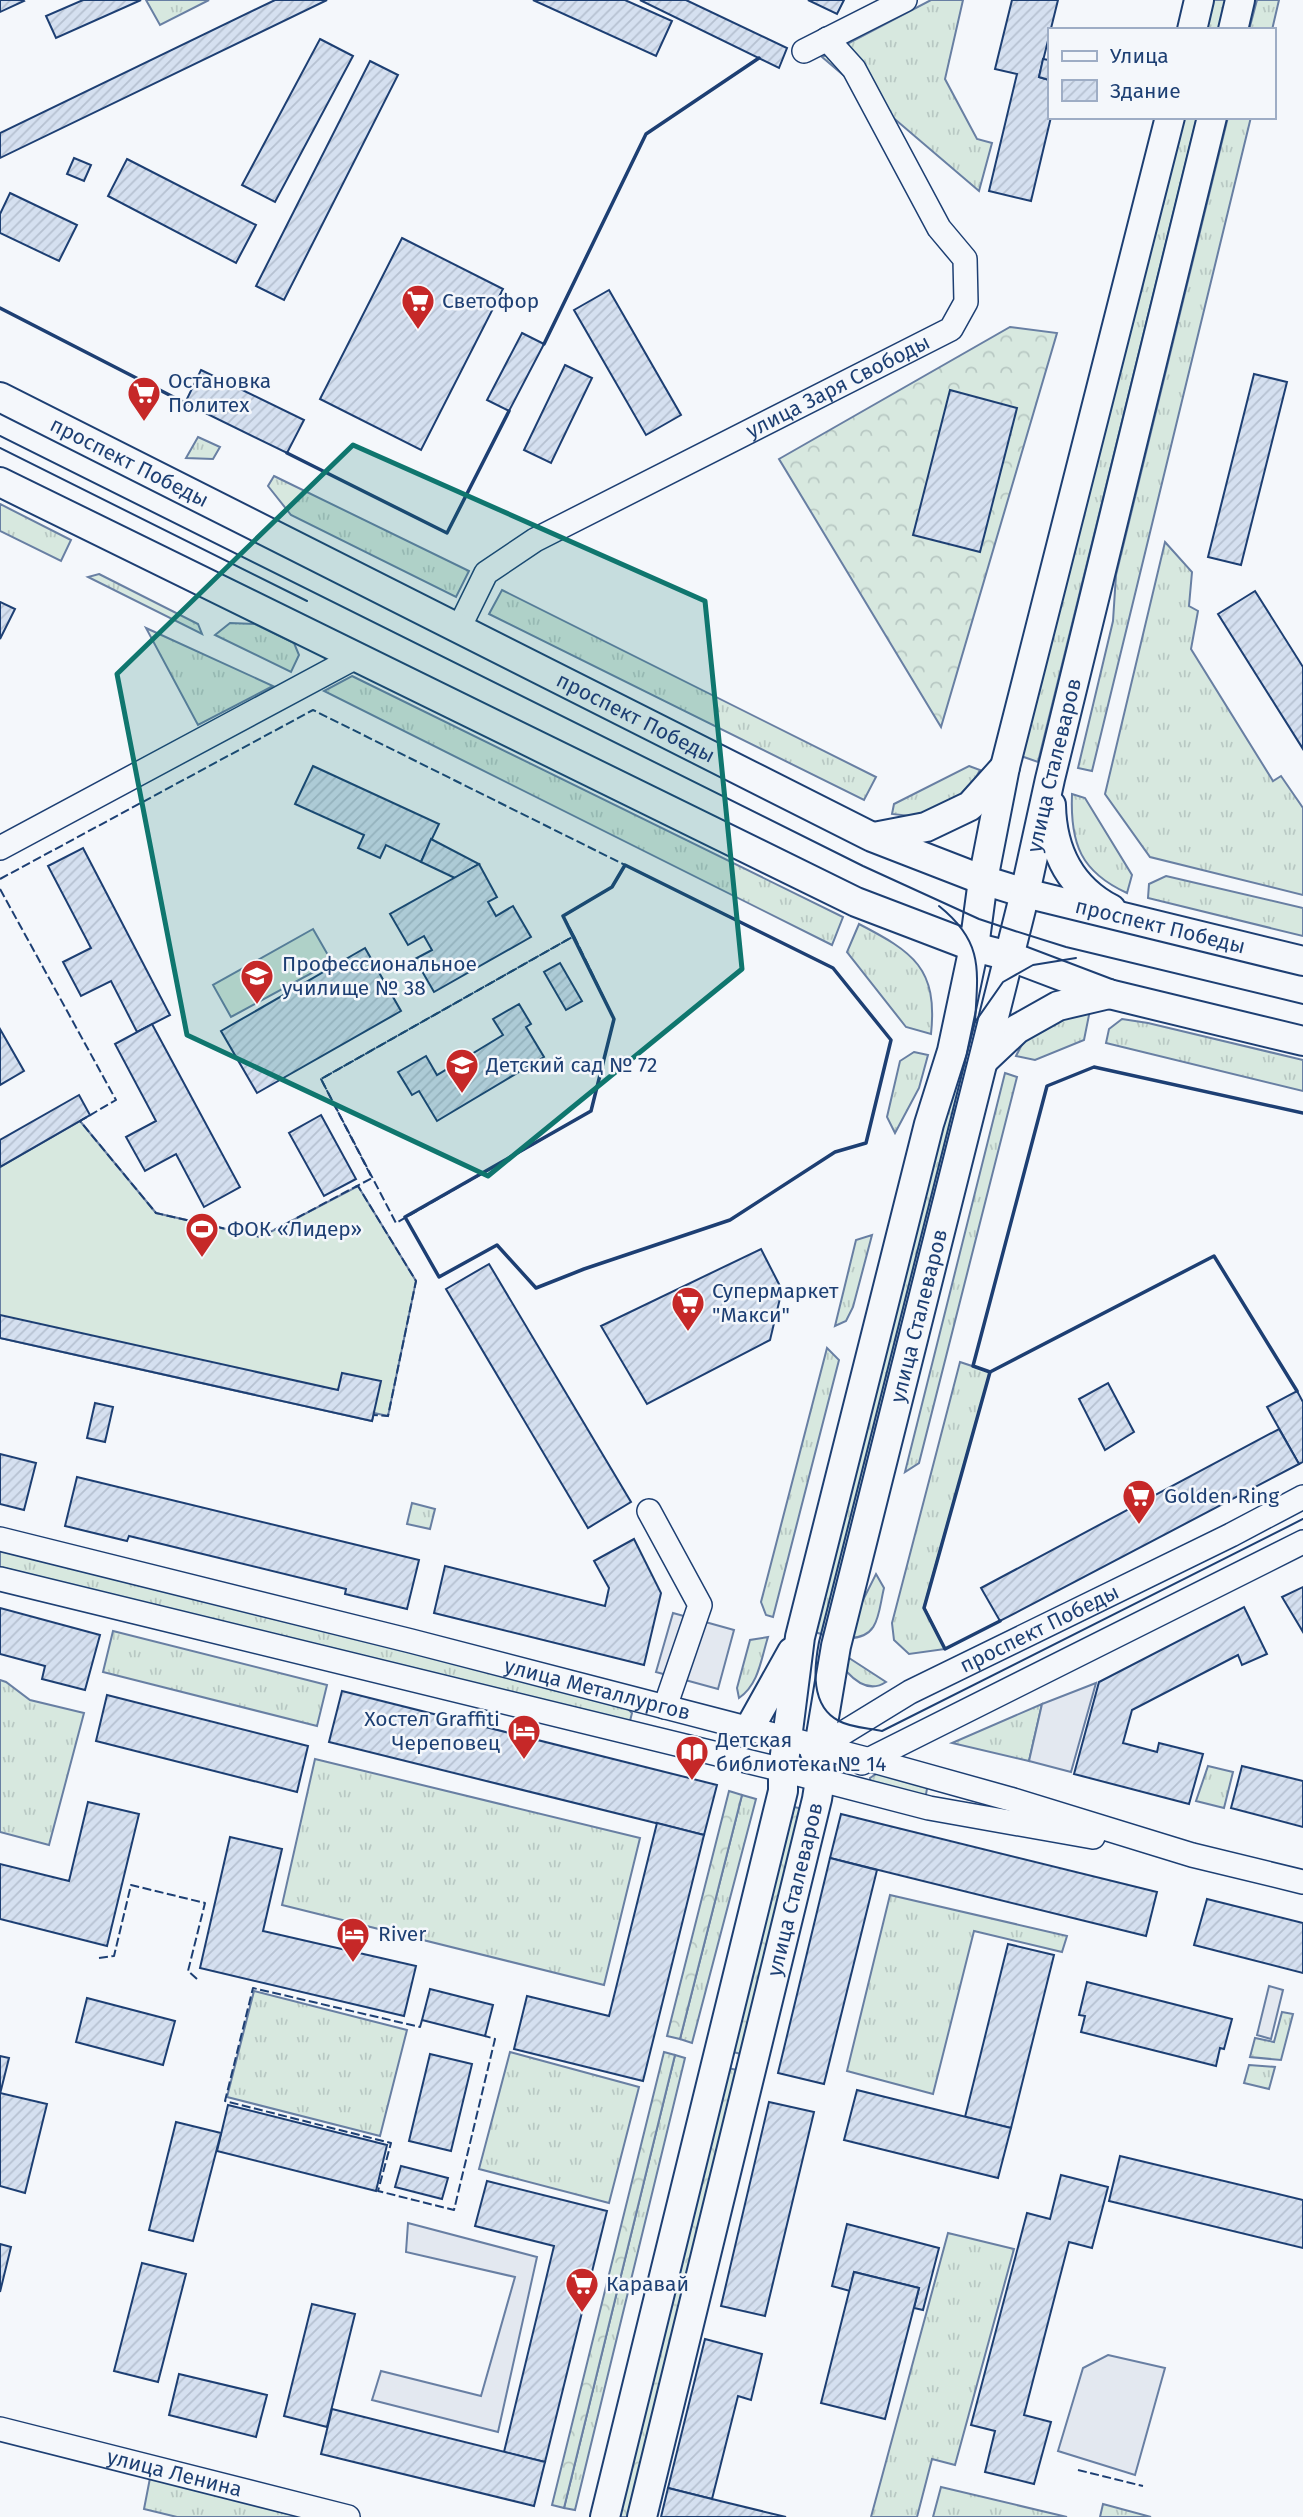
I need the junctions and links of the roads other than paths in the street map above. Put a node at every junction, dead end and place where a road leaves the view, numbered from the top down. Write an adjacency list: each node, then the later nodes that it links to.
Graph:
1 (905, 0): 6 (street)
2 (1199, 0): 4 (main road)
3 (1240, 0): 5 (main road)
4 (1192, 28)
5 (1233, 28)
6 (827, 39): 7 (street); 12 (street, улица Заря Свободы)
7 (804, 51)
8 (1169, 119): 14 (main road, улица Сталеваров)
9 (1212, 119): 15 (main road, улица Сталеваров)
10 (0, 397): 12 (main road, проспект Победы)
11 (0, 482): 13 (main road)
12 (458, 628): 16 (main road, проспект Победы)
13 (356, 657): 17 (street); 21 (main road)
14 (1005, 767): 16 (main road); 18 (main road, улица Сталеваров)
15 (1050, 779): 19 (main road, улица Сталеваров); 20 (main road)
16 (873, 837): 18 (main road, проспект Победы)
17 (0, 848)
18 (983, 880): 19 (main road, проспект Победы); 21 (main road, улица Сталеваров)
19 (1025, 893): 20 (main road, проспект Победы); 22 (main road, улица Сталеваров)
20 (1129, 918): 23 (main road, проспект Победы)
21 (974, 947): 22 (main road); 32 (main road, улица Сталеваров)
22 (1009, 956): 24 (main road); 26 (main road, улица Сталеваров)
23 (1303, 961)
24 (1109, 994): 25 (main road); 26 (main road)
25 (1303, 1041)
26 (984, 1060): 36 (main road, улица Сталеваров)
27 (1303, 1497): 36 (street, проспект Победы)
28 (649, 1511): 33 (street)
29 (0, 1539): 33 (street, улица Металлургов)
30 (1303, 1542): 37 (street, проспект Победы)
31 (0, 1579): 38 (street, улица Металлургов)
32 (800, 1637): 34 (main road); 35 (main road, улица Сталеваров)
33 (665, 1707): 34 (street, улица Металлургов)
34 (749, 1729): 35 (street, улица Металлургов)
35 (786, 1738): 36 (street, улица Металлургов); 38 (main road, улица Сталеваров)
36 (819, 1747): 37 (street, улица Металлургов); 38 (street, проспект Победы); 39 (main road, улица Сталеваров)
37 (870, 1760): 39 (street, проспект Победы); 40 (street, улица Металлургов)
38 (783, 1770): 39 (street, улица Металлургов); 44 (main road, улица Сталеваров)
39 (820, 1780): 40 (street, улица Металлургов); 45 (main road, улица Сталеваров)
40 (1192, 1855): 41 (street, улица Металлургов)
41 (1303, 1882)
42 (0, 2429): 43 (street, улица Ленина)
43 (348, 2517)
44 (605, 2517)
45 (642, 2517)

